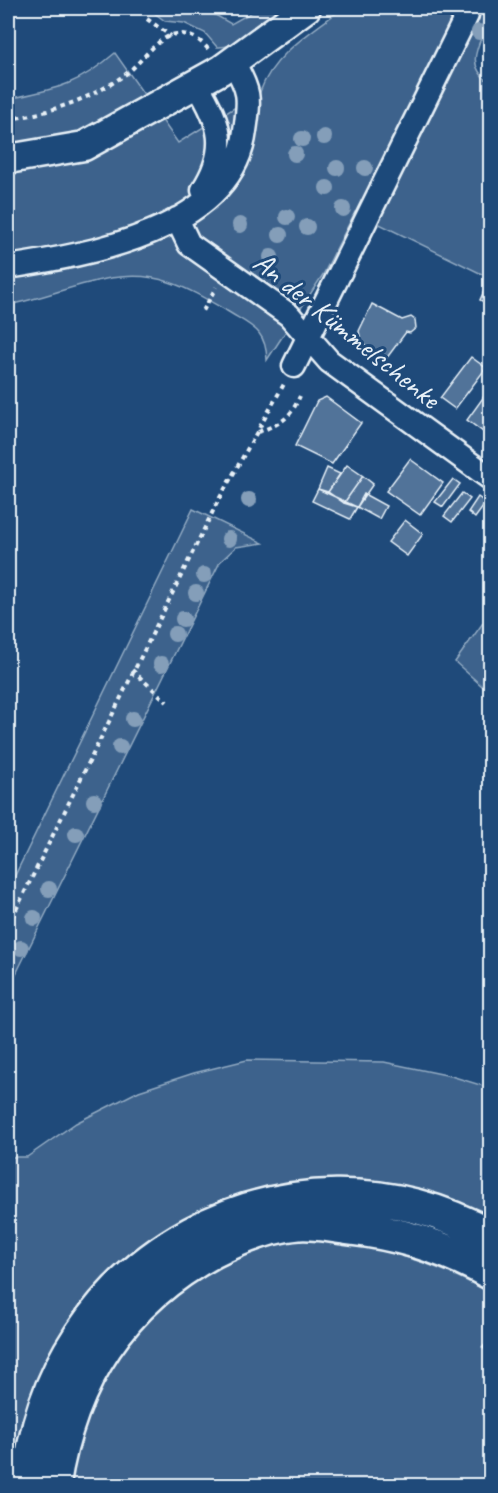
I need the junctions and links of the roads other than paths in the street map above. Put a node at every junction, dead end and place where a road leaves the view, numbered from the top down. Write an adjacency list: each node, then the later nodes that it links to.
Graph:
1 (306, 8): 3 (main road)
2 (467, 15): 8 (street)
3 (221, 56): 4 (main road); 6 (street)
4 (197, 84): 5 (main road); 6 (street)
5 (8, 159)
6 (184, 214): 7 (street); 8 (street, An der Kümmelschenke)
7 (8, 267)
8 (309, 339): 9 (street); 10 (street, An der Kümmelschenke)
9 (294, 366)
10 (490, 478)
11 (490, 1236): 13 (highway)
12 (490, 1272): 14 (highway)
13 (29, 1485)
14 (53, 1485)

